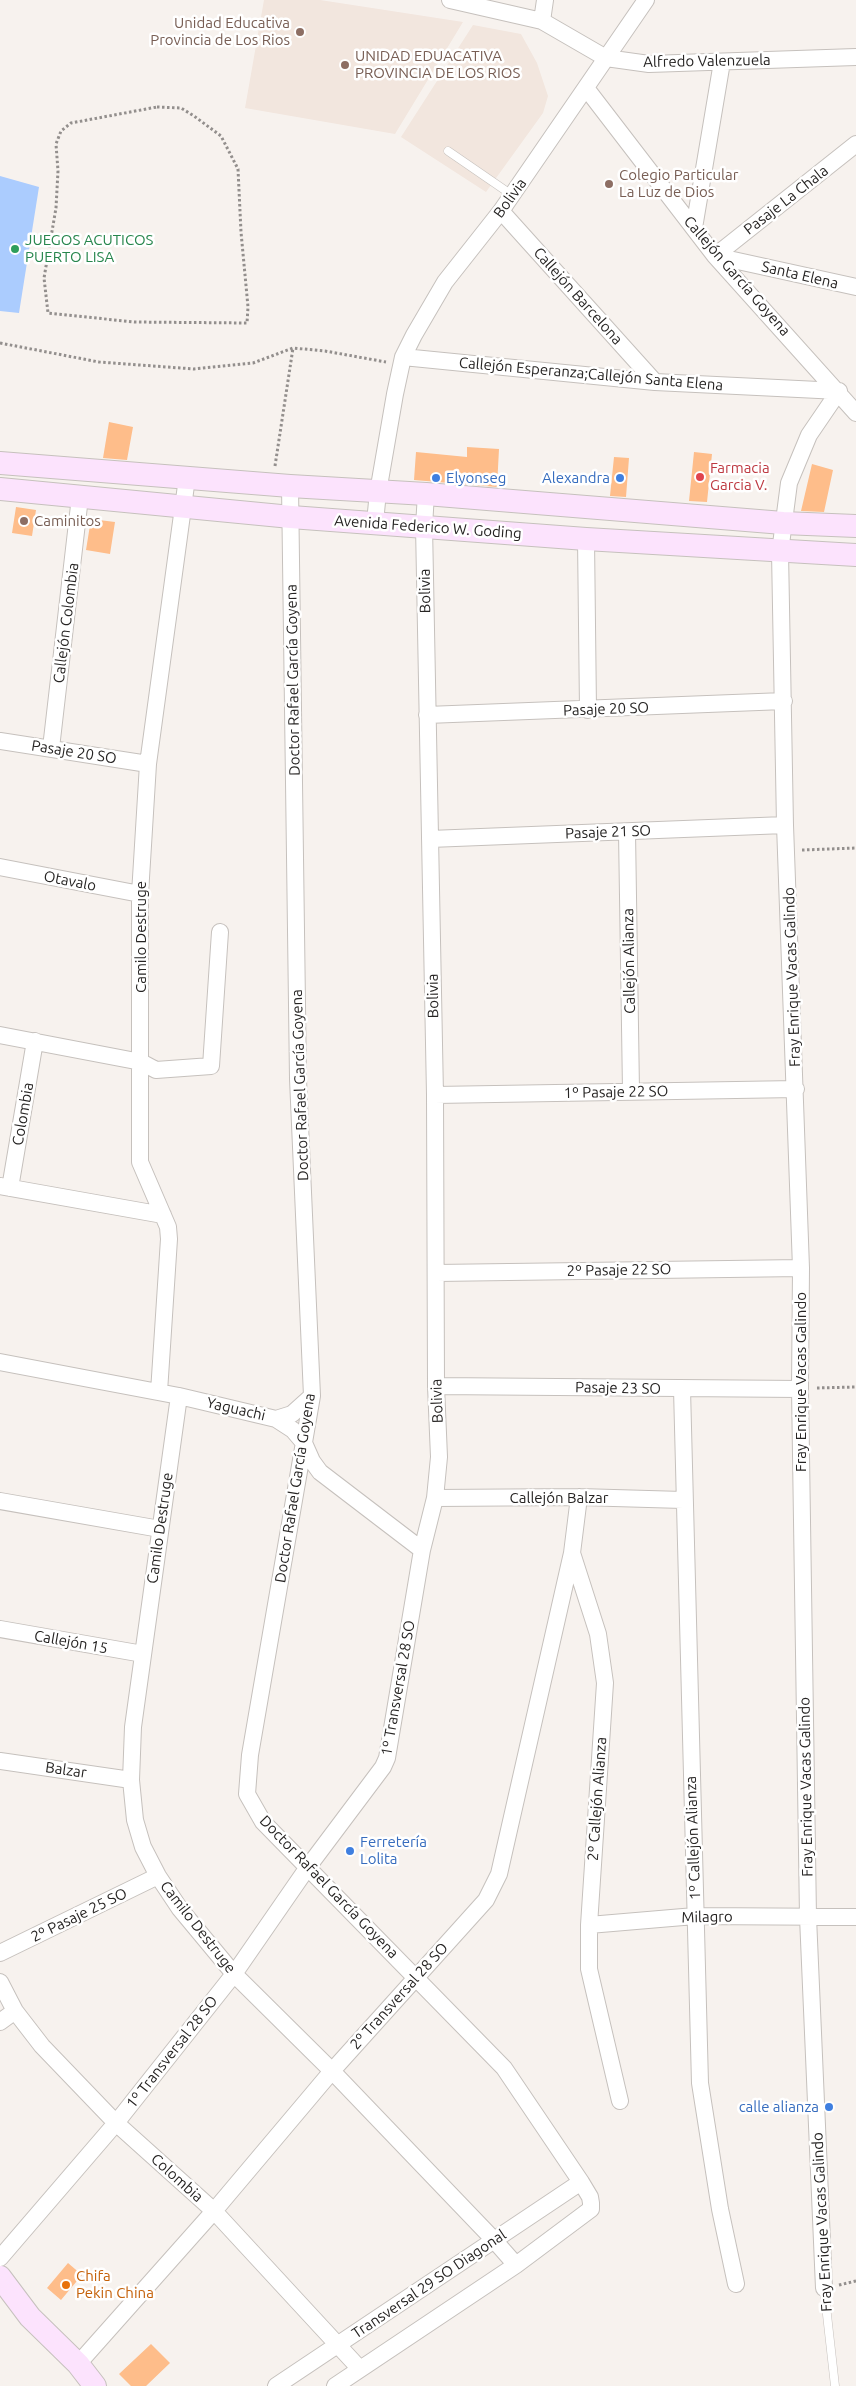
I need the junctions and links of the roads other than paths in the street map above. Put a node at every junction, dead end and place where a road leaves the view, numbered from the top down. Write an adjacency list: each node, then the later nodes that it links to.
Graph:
1 (450, 0): 4 (street, Alfredo Valenzuela)
2 (545, 0): 4 (street)
3 (646, 0): 6 (street, Bolivia)
4 (542, 21): 6 (street, Alfredo Valenzuela)
5 (856, 57): 7 (street, Alfredo Valenzuela)
6 (606, 58): 7 (street, Alfredo Valenzuela); 8 (street, Bolivia)
7 (722, 62): 13 (street)
8 (586, 88): 11 (street, Bolivia); 13 (street, Callejón García Goyena)
9 (856, 144): 14 (street, Pasaje La Chala)
10 (448, 151): 11 (lane)
11 (512, 195): 12 (street, Bolivia)
12 (501, 211): 16 (street, Bolivia); 17 (street, Callejón Barcelona)
13 (694, 228): 14 (street, Callejón García Goyena)
14 (715, 256): 15 (street, Santa Elena); 18 (street, Callejón García Goyena)
15 (856, 287)
16 (402, 360): 17 (street, Callejón Esperanza;Callejón Santa Elena); 24 (street, Bolivia)
17 (655, 382): 18 (street, Callejón Esperanza;Callejón Santa Elena)
18 (839, 391): 19 (street, Callejón García Goyena); 30 (street, Fray Enrique Vacas Galindo)
19 (856, 413)
20 (0, 463): 21 (street, Avenida Federico W. Goding)
21 (187, 478): 22 (street, Avenida Federico W. Goding); 27 (street, Camilo Destruge)
22 (281, 485): 24 (street, Avenida Federico W. Goding); 28 (street, Doctor Rafael García Goyena)
23 (0, 489): 26 (street, Avenida Federico W. Goding)
24 (378, 492): 25 (street, Avenida Federico W. Goding); 29 (street, Bolivia)
25 (426, 494): 30 (street, Avenida Federico W. Goding); 31 (street, Bolivia)
26 (80, 497): 27 (street, Avenida Federico W. Goding); 40 (street, Callejón Colombia)
27 (182, 507): 28 (street, Avenida Federico W. Goding); 41 (street, Camilo Destruge)
28 (290, 517): 29 (street, Avenida Federico W. Goding); 64 (street, Doctor Rafael García Goyena)
29 (375, 522): 31 (street, Avenida Federico W. Goding)
30 (783, 524): 32 (street, Avenida Federico W. Goding); 34 (street, Fray Enrique Vacas Galindo)
31 (424, 526): 33 (street, Avenida Federico W. Goding); 38 (street, Bolivia)
32 (856, 526)
33 (586, 539): 34 (street, Avenida Federico W. Goding); 37 (street)
34 (780, 552): 35 (street, Avenida Federico W. Goding); 36 (street, Fray Enrique Vacas Galindo)
35 (856, 556)
36 (784, 701): 37 (street, Pasaje 20 SO); 42 (street, Fray Enrique Vacas Galindo)
37 (588, 710): 38 (street, Pasaje 20 SO)
38 (427, 715): 44 (street, Bolivia)
39 (0, 740): 40 (street, Pasaje 20 SO)
40 (51, 748): 41 (street, Pasaje 20 SO)
41 (148, 764): 46 (street, Camilo Destruge)
42 (785, 825): 43 (street, Pasaje 21 SO); 51 (street, Fray Enrique Vacas Galindo)
43 (627, 832): 44 (street, Pasaje 21 SO); 52 (street, Callejón Alianza)
44 (430, 839): 53 (street, Bolivia)
45 (0, 867): 46 (street, Otavalo)
46 (140, 894): 50 (street, Camilo Destruge)
47 (220, 932): 50 (street)
48 (0, 1035): 49 (street)
49 (35, 1041): 50 (street); 54 (street, Colombia)
50 (141, 1062): 55 (street, Camilo Destruge)
51 (796, 1089): 52 (street, 1º Pasaje 22 SO); 56 (street, Fray Enrique Vacas Galindo)
52 (631, 1091): 53 (street, 1º Pasaje 22 SO)
53 (435, 1095): 57 (street, Bolivia)
54 (5, 1187): 55 (street)
55 (163, 1215): 62 (street, Camilo Destruge)
56 (801, 1268): 57 (street, 2º Pasaje 22 SO); 61 (street, Fray Enrique Vacas Galindo)
57 (436, 1273): 59 (street, Bolivia)
58 (0, 1362): 62 (street, Yaguachi)
59 (436, 1386): 60 (street, Pasaje 23 SO); 68 (street, Bolivia)
60 (682, 1388): 61 (street, Pasaje 23 SO); 69 (street, 1º Callejón Alianza)
61 (800, 1388): 81 (street, Fray Enrique Vacas Galindo)
62 (159, 1392): 63 (street, Yaguachi)
63 (179, 1396): 65 (street, Yaguachi); 71 (street, Camilo Destruge)
64 (312, 1396): 65 (street); 66 (street, Doctor Rafael García Goyena)
65 (276, 1419): 66 (street, Yaguachi)
66 (304, 1443): 72 (street, Yaguachi); 78 (street, Doctor Rafael García Goyena)
67 (579, 1497): 68 (street, Callejón Balzar); 69 (street, Callejón Balzar); 73 (street, 2º Callejón Alianza)
68 (434, 1498): 72 (street, 1º Transversal 28 SO)
69 (683, 1500): 80 (street, 1º Callejón Alianza)
70 (0, 1501): 71 (street)
71 (160, 1529): 75 (street, Camilo Destruge)
72 (422, 1550): 78 (street, 1º Transversal 28 SO)
73 (572, 1553): 83 (street, 2º Callejón Alianza); 86 (street, 2º Transversal 28 SO)
74 (0, 1629): 75 (street, Callejón 15)
75 (143, 1654): 77 (street, Camilo Destruge)
76 (0, 1761): 77 (street, Balzar)
77 (132, 1780): 79 (street, Camilo Destruge)
78 (308, 1867): 85 (street, 1º Transversal 28 SO); 86 (street, Doctor Rafael García Goyena)
79 (158, 1876): 84 (street, 2º Pasaje 25 SO); 85 (street, Camilo Destruge)
80 (695, 1916): 81 (street, Milagro); 83 (street, Milagro); 99 (street, 1º Callejón Alianza)
81 (808, 1917): 82 (street, Milagro); 100 (street, Fray Enrique Vacas Galindo)
82 (856, 1917)
83 (588, 1925): 91 (street, 2º Callejón Alianza)
84 (0, 1953)
85 (234, 1974): 90 (street, Camilo Destruge); 92 (street, 1º Transversal 28 SO)
86 (415, 1976): 90 (street, 2º Transversal 28 SO); 93 (street, Doctor Rafael García Goyena)
87 (0, 1982): 88 (street, Colombia)
88 (15, 2011): 89 (street); 92 (street, Colombia)
89 (0, 2022)
90 (332, 2071): 94 (street, 2º Transversal 28 SO); 95 (street, Camilo Destruge)
91 (620, 2102)
92 (116, 2123): 94 (street, Colombia); 96 (street, 1º Transversal 28 SO)
93 (581, 2182): 95 (street, Transversal 29 SO Diagonal); 97 (street, Doctor Rafael García Goyena)
94 (214, 2211): 103 (street, Colombia); 104 (street, 2º Transversal 28 SO)
95 (494, 2240): 97 (street, Camilo Destruge); 103 (street, Transversal 29 SO Diagonal)
96 (0, 2258)
97 (516, 2265): 105 (street)
98 (0, 2277): 102 (street)
99 (736, 2284)
100 (824, 2288): 109 (lane, Fray Enrique Vacas Galindo)
101 (0, 2302): 102 (street)
102 (30, 2317): 104 (street)
103 (338, 2345): 105 (street, Colombia); 107 (street, Transversal 29 SO Diagonal)
104 (78, 2364): 106 (street)
105 (360, 2369): 108 (street)
106 (95, 2386)
107 (276, 2386)
108 (335, 2386)
109 (835, 2386)

